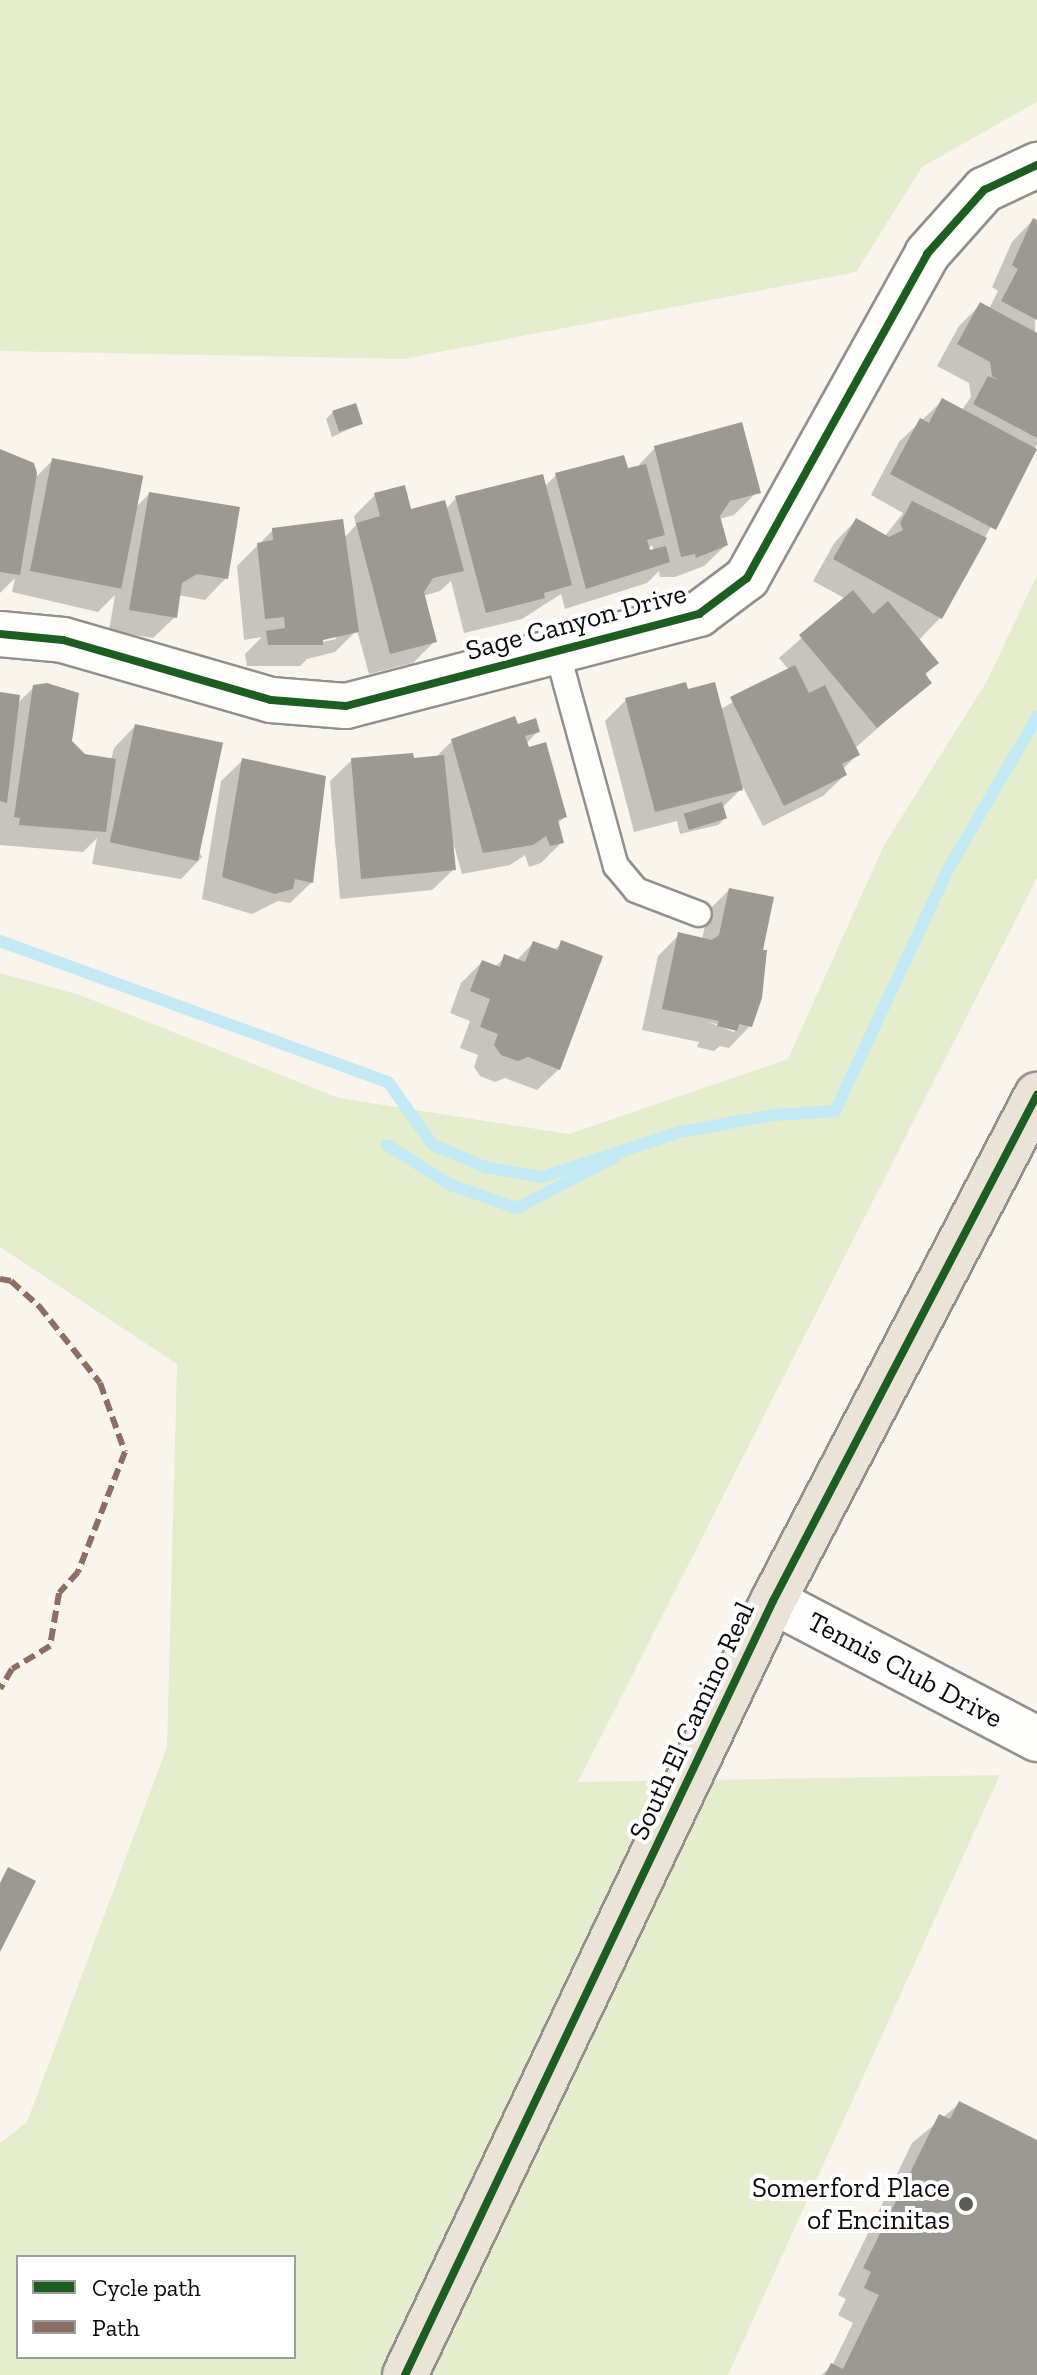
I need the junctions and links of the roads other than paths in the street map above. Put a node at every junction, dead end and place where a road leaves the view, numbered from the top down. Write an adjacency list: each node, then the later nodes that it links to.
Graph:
1 (1037, 165): 3 (street, Sage Canyon Drive)
2 (0, 634): 3 (street, Sage Canyon Drive)
3 (557, 651): 4 (lane)
4 (699, 914)
5 (1037, 1095): 6 (main road, South El Camino Real)
6 (773, 1601): 7 (street, Tennis Club Drive); 8 (main road, South El Camino Real)
7 (1037, 1739)
8 (405, 2375)

